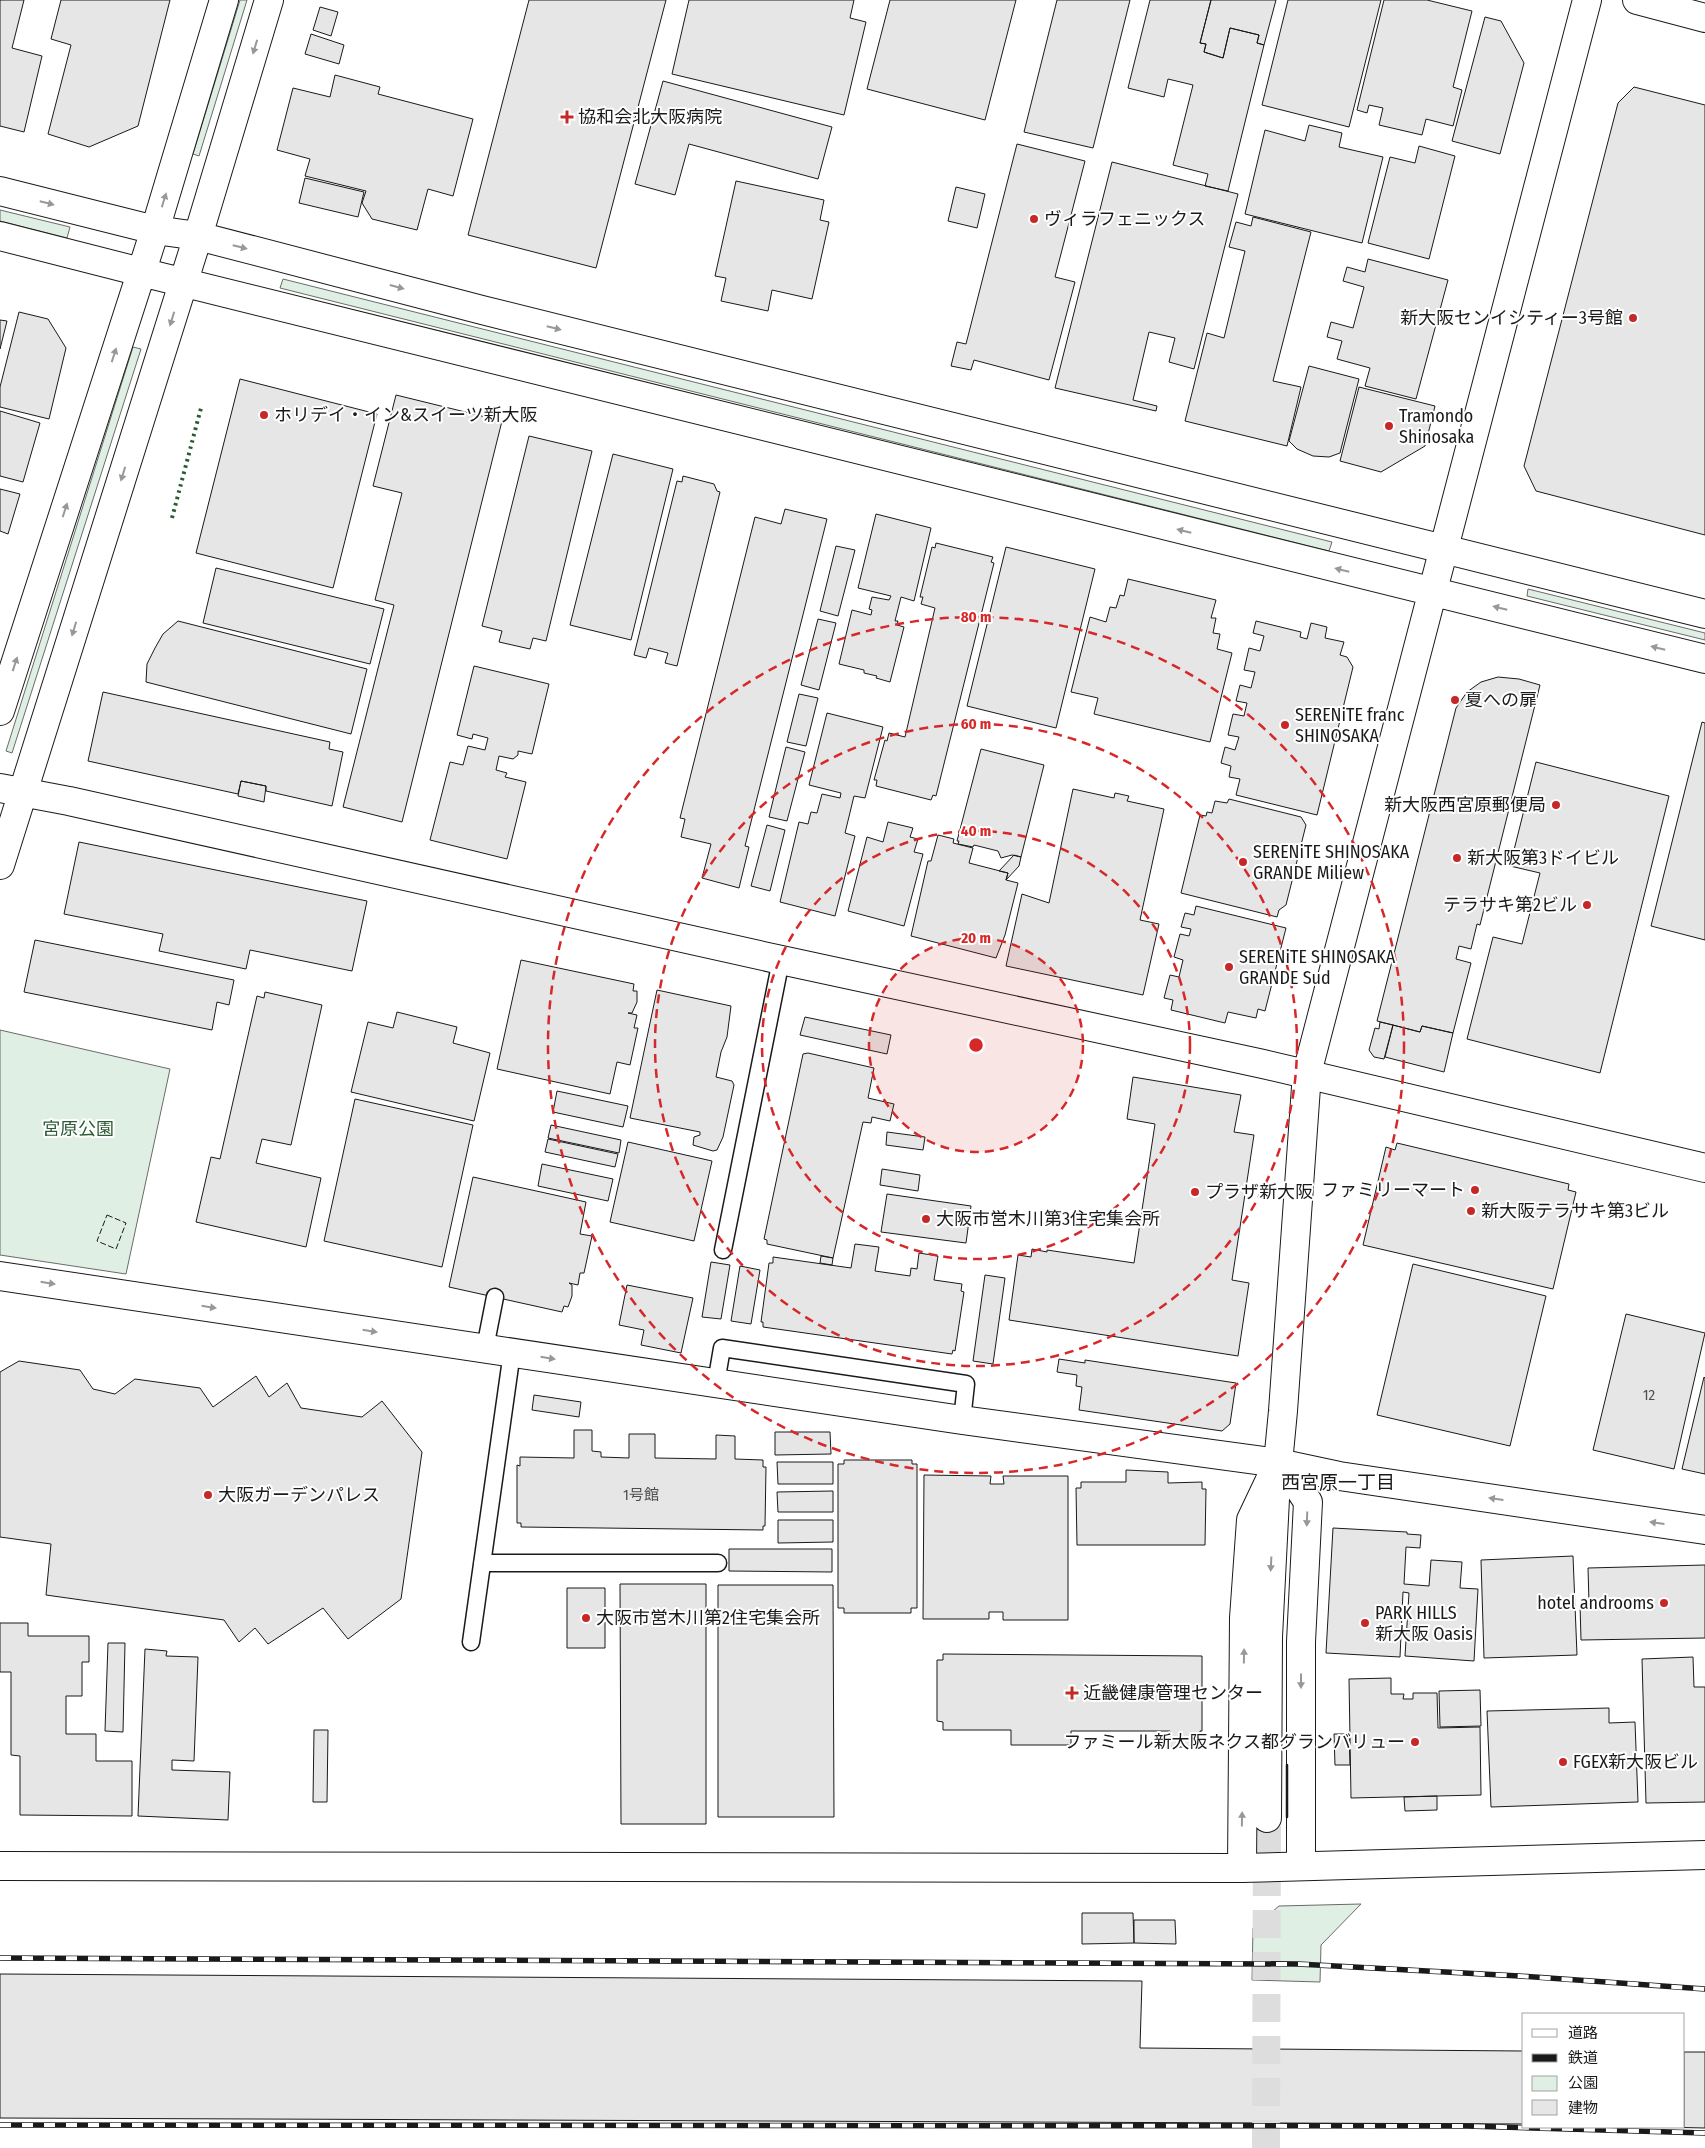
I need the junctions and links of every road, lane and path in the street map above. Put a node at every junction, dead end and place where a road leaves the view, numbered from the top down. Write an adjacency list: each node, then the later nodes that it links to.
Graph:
1 (224, 0): 7 (street, one-way to 1)
2 (269, 0): 9 (street, one-way to 9)
3 (1588, 0): 12 (street)
4 (1637, 0): 5 (street)
5 (1705, 18)
6 (0, 191): 7 (street, one-way to 7)
7 (155, 230): 9 (street); 10 (street)
8 (0, 236): 10 (street)
9 (198, 236): 11 (street); 12 (street, one-way to 12)
10 (141, 272): 11 (street); 16 (street, one-way to 10)
11 (183, 282): 13 (street, one-way to 11); 17 (street, one-way to 17)
12 (1443, 548): 13 (street); 14 (street)
13 (1432, 592): 15 (street, one-way to 13); 20 (street)
14 (1705, 614)
15 (1705, 659)
16 (0, 711)
17 (12, 790): 18 (street); 19 (street)
18 (0, 865)
19 (781, 960): 20 (street); 22 (lane)
20 (1307, 1074): 21 (street); 28 (street)
21 (1705, 1168)
22 (723, 1250)
23 (0, 1276): 25 (street, one-way to 25)
24 (495, 1297): 25 (lane)
25 (498, 1350): 26 (street, one-way to 26); 30 (lane)
26 (716, 1383): 27 (street); 27 (lane)
27 (962, 1420): 28 (street)
28 (1278, 1463): 29 (street, one-way to 28); 33 (street, one-way to 33); 36 (street, one-way to 36); 37 (street, one-way to 28)
29 (1705, 1530)
30 (482, 1563): 31 (lane); 32 (lane)
31 (718, 1563)
32 (471, 1642)
33 (1268, 1818)
34 (1705, 1855): 36 (street)
35 (0, 1866): 37 (street)
36 (1301, 1866): 37 (street)
37 (1242, 1868)

